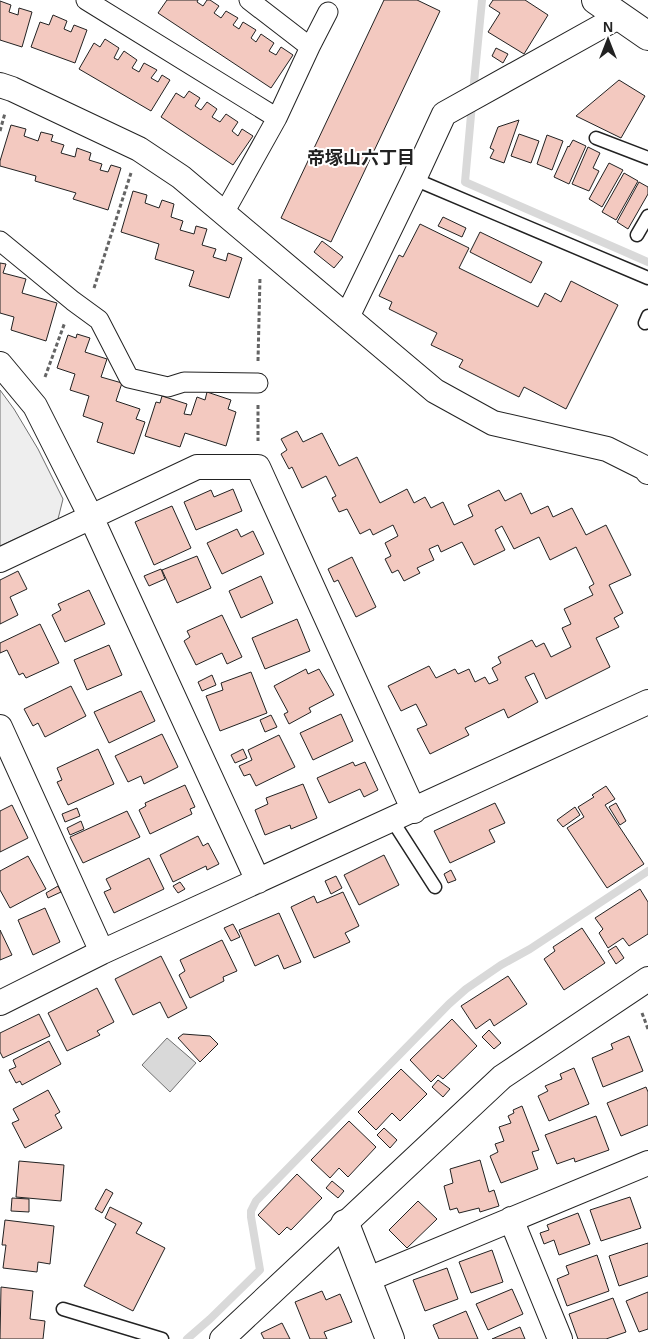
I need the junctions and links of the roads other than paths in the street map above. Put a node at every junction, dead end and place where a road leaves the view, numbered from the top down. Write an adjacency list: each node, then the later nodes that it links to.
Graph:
1 (86, 0): 9 (street)
2 (249, 0): 7 (street)
3 (596, 0): 5 (street)
4 (328, 12): 7 (street)
5 (620, 16): 6 (street); 12 (street)
6 (648, 36)
7 (310, 47): 9 (street)
8 (0, 85): 13 (street)
9 (277, 118): 13 (street)
10 (596, 138): 11 (lane)
11 (648, 158)
12 (414, 179): 17 (lane); 18 (street)
13 (224, 213): 18 (street)
14 (648, 216): 15 (lane)
15 (637, 235)
16 (0, 241): 20 (street)
17 (648, 278)
18 (347, 317): 21 (street)
19 (0, 364): 22 (street)
20 (258, 383)
21 (648, 472)
22 (92, 516): 23 (street); 26 (street); 28 (street)
23 (0, 560)
24 (648, 702): 26 (street)
25 (0, 727): 30 (street)
26 (414, 811): 27 (street)
27 (392, 820): 28 (street); 29 (lane)
28 (258, 881): 30 (street)
29 (435, 887)
30 (102, 952): 32 (street)
31 (648, 979): 35 (street)
32 (0, 1003)
33 (646, 1171): 34 (street)
34 (511, 1220): 36 (street); 41 (street)
35 (345, 1224): 36 (street); 39 (street)
36 (366, 1280): 40 (street)
37 (63, 1309): 38 (lane)
38 (162, 1339)
39 (222, 1339)
40 (390, 1339)
41 (560, 1339)

